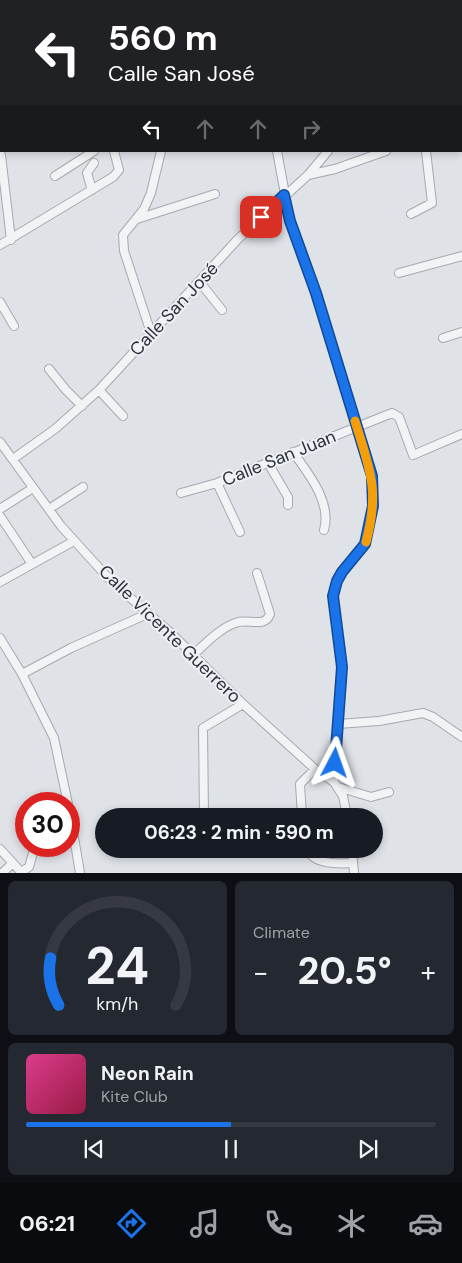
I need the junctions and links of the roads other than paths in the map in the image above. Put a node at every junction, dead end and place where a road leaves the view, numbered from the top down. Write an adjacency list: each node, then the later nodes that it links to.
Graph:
1 (92, 152): 11 (street)
2 (114, 152): 12 (street)
3 (161, 152): 16 (street)
4 (277, 152): 14 (street)
5 (327, 152): 10 (street, Calle San José)
6 (383, 152): 10 (street)
7 (426, 152): 15 (street)
8 (1, 155): 17 (street)
9 (94, 163): 12 (street)
10 (308, 175): 14 (street, Calle San José)
11 (55, 176)
12 (92, 190): 17 (street)
13 (215, 194): 16 (street)
14 (284, 195): 21 (street, Calle San José); 32 (street)
15 (410, 214)
16 (137, 219): 26 (street)
17 (11, 240): 18 (street)
18 (0, 245)
19 (462, 256): 20 (street)
20 (399, 273)
21 (198, 281): 23 (street); 26 (street, Calle San José)
22 (0, 302): 24 (street)
23 (222, 310)
24 (14, 326)
25 (462, 332): 27 (street)
26 (151, 333): 29 (street, Calle San José)
27 (443, 338)
28 (49, 369): 30 (street)
29 (100, 390): 30 (street, Calle San José); 31 (street)
30 (82, 406): 36 (street, Calle San José)
31 (123, 416)
32 (357, 426): 33 (street, Calle San Juan); 35 (street, Calle San Juan); 57 (street)
33 (462, 434)
34 (0, 442): 36 (street, Calle Vicente Guerrero)
35 (293, 452): 37 (street, Calle San Juan); 46 (street)
36 (13, 459): 40 (street, Calle Vicente Guerrero)
37 (268, 463): 38 (street, Calle San Juan); 42 (street)
38 (218, 483): 41 (street, Calle San Juan); 47 (street)
39 (83, 487): 44 (street)
40 (33, 488): 43 (street); 44 (street, Calle Vicente Guerrero)
41 (181, 493)
42 (288, 505)
43 (0, 509)
44 (49, 509): 48 (street, Calle Vicente Guerrero)
45 (0, 516): 49 (street)
46 (324, 530)
47 (240, 532)
48 (74, 540): 49 (street); 52 (street, Calle Vicente Guerrero)
49 (32, 564): 51 (street)
50 (257, 573): 54 (street)
51 (0, 582)
52 (147, 614): 54 (street, Calle Vicente Guerrero); 55 (street)
53 (1, 641): 55 (street)
54 (193, 655): 56 (street, Calle Vicente Guerrero)
55 (22, 674): 61 (street)
56 (243, 704): 59 (street, Calle Vicente Guerrero); 63 (street)
57 (338, 724): 58 (street); 60 (street)
58 (462, 737)
59 (315, 769): 60 (street, Calle Vicente Guerrero); 64 (street)
60 (336, 785): 62 (street, Calle Vicente Guerrero); 65 (street)
61 (65, 792)
62 (389, 792)
63 (204, 808)
64 (302, 808)
65 (346, 808)
66 (0, 849): 72 (street)
67 (32, 857): 72 (street)
68 (77, 857): 74 (street)
69 (315, 858): 71 (street)
70 (353, 858): 71 (street)
71 (353, 863): 75 (street)
72 (12, 864): 73 (street)
73 (2, 873)
74 (80, 873)
75 (354, 873)

